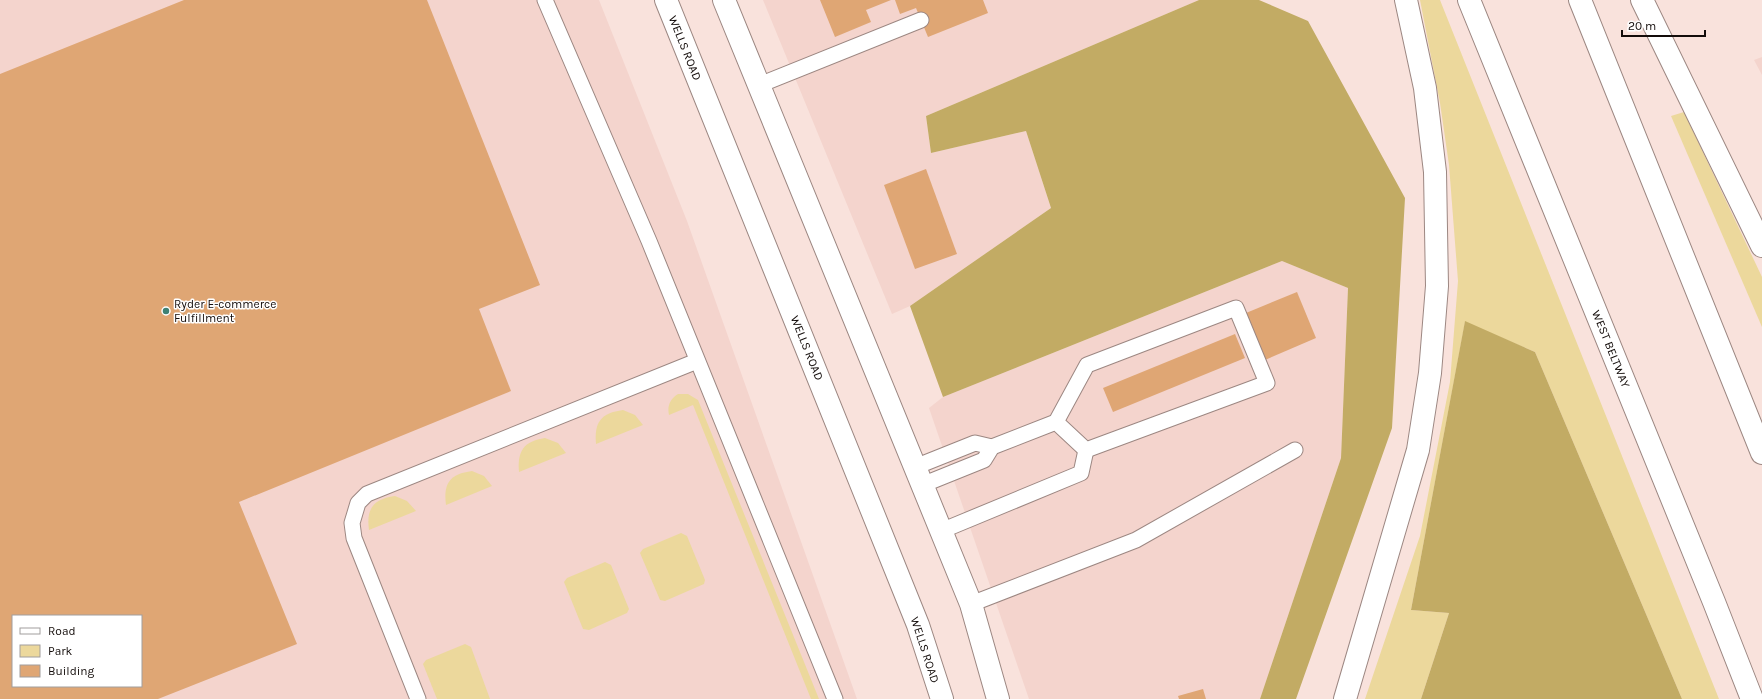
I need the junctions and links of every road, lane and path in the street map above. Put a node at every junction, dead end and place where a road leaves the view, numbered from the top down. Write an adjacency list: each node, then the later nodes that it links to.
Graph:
1 (545, 0): 11 (lane)
2 (666, 0): 21 (main road, WELLS ROAD)
3 (724, 0): 9 (main road)
4 (1406, 0): 23 (main road)
5 (1469, 0): 24 (main road, WEST BELTWAY)
6 (1580, 0): 15 (main road)
7 (1642, 0): 10 (main road)
8 (921, 20): 9 (lane)
9 (759, 86): 16 (main road)
10 (1762, 246)
11 (697, 361): 19 (lane); 20 (lane)
12 (1056, 422): 13 (lane); 13 (lane); 16 (lane)
13 (1086, 450): 17 (lane)
14 (1295, 450): 18 (lane)
15 (1762, 453)
16 (919, 476): 17 (main road)
17 (941, 531): 18 (main road)
18 (971, 604): 22 (main road)
19 (418, 699)
20 (835, 699)
21 (942, 699)
22 (998, 699)
23 (1345, 699)
24 (1752, 699)

